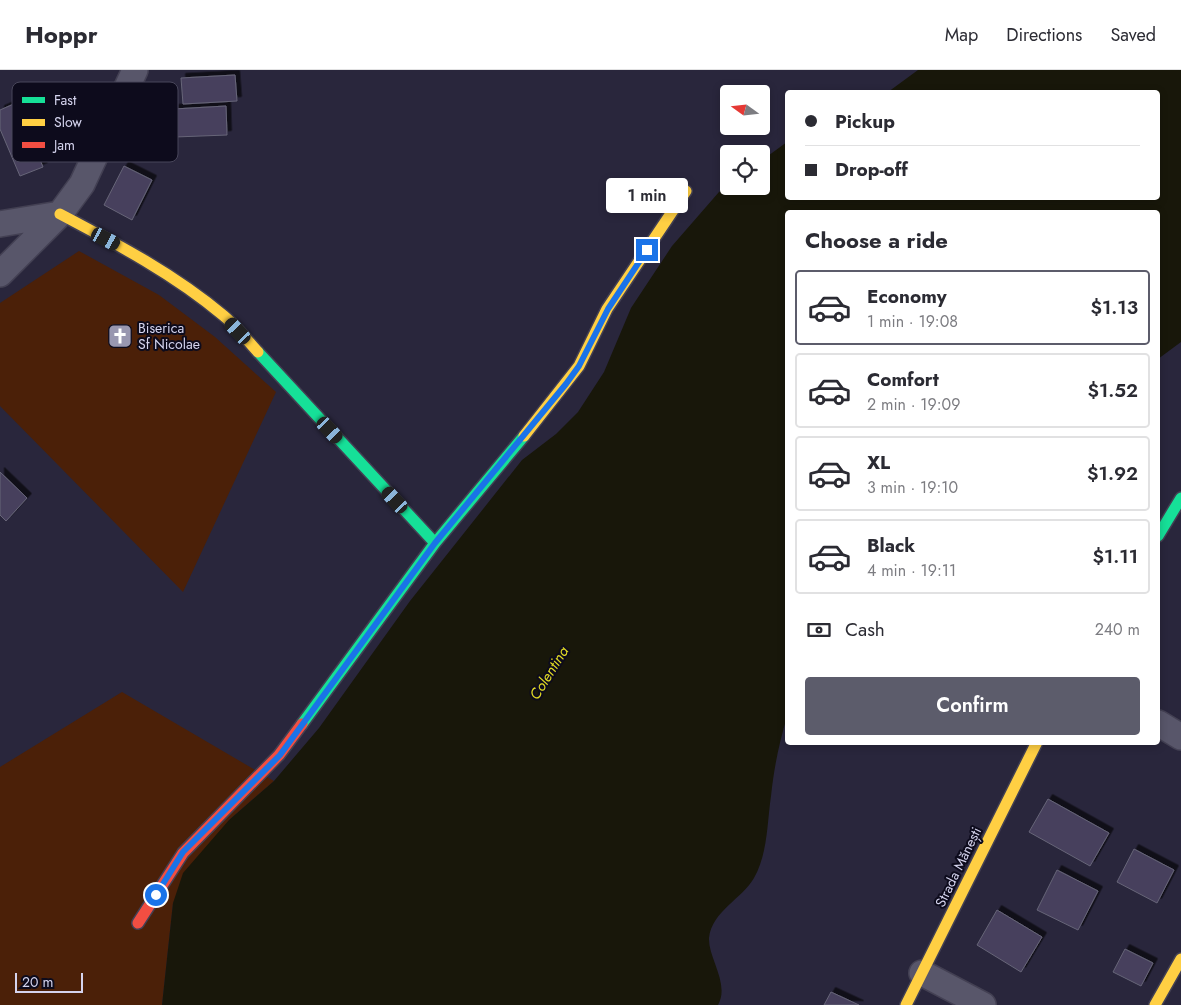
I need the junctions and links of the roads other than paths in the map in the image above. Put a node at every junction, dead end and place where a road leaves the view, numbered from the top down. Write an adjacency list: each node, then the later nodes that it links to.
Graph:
1 (135, 70): 2 (street)
2 (129, 82)
3 (92, 162): 5 (street)
4 (686, 191): 10 (street)
5 (60, 214): 6 (street); 7 (street); 10 (street)
6 (0, 224)
7 (0, 274)
8 (1181, 498): 9 (street)
9 (1160, 533)
10 (435, 543): 14 (street)
11 (1160, 724): 12 (street)
12 (1181, 737)
13 (1036, 745): 16 (street, Strada Mănești)
14 (138, 923)
15 (1181, 959): 19 (street)
16 (922, 973): 17 (street, Strada Mănești); 18 (street)
17 (906, 1005)
18 (982, 1005)
19 (1155, 1005)

